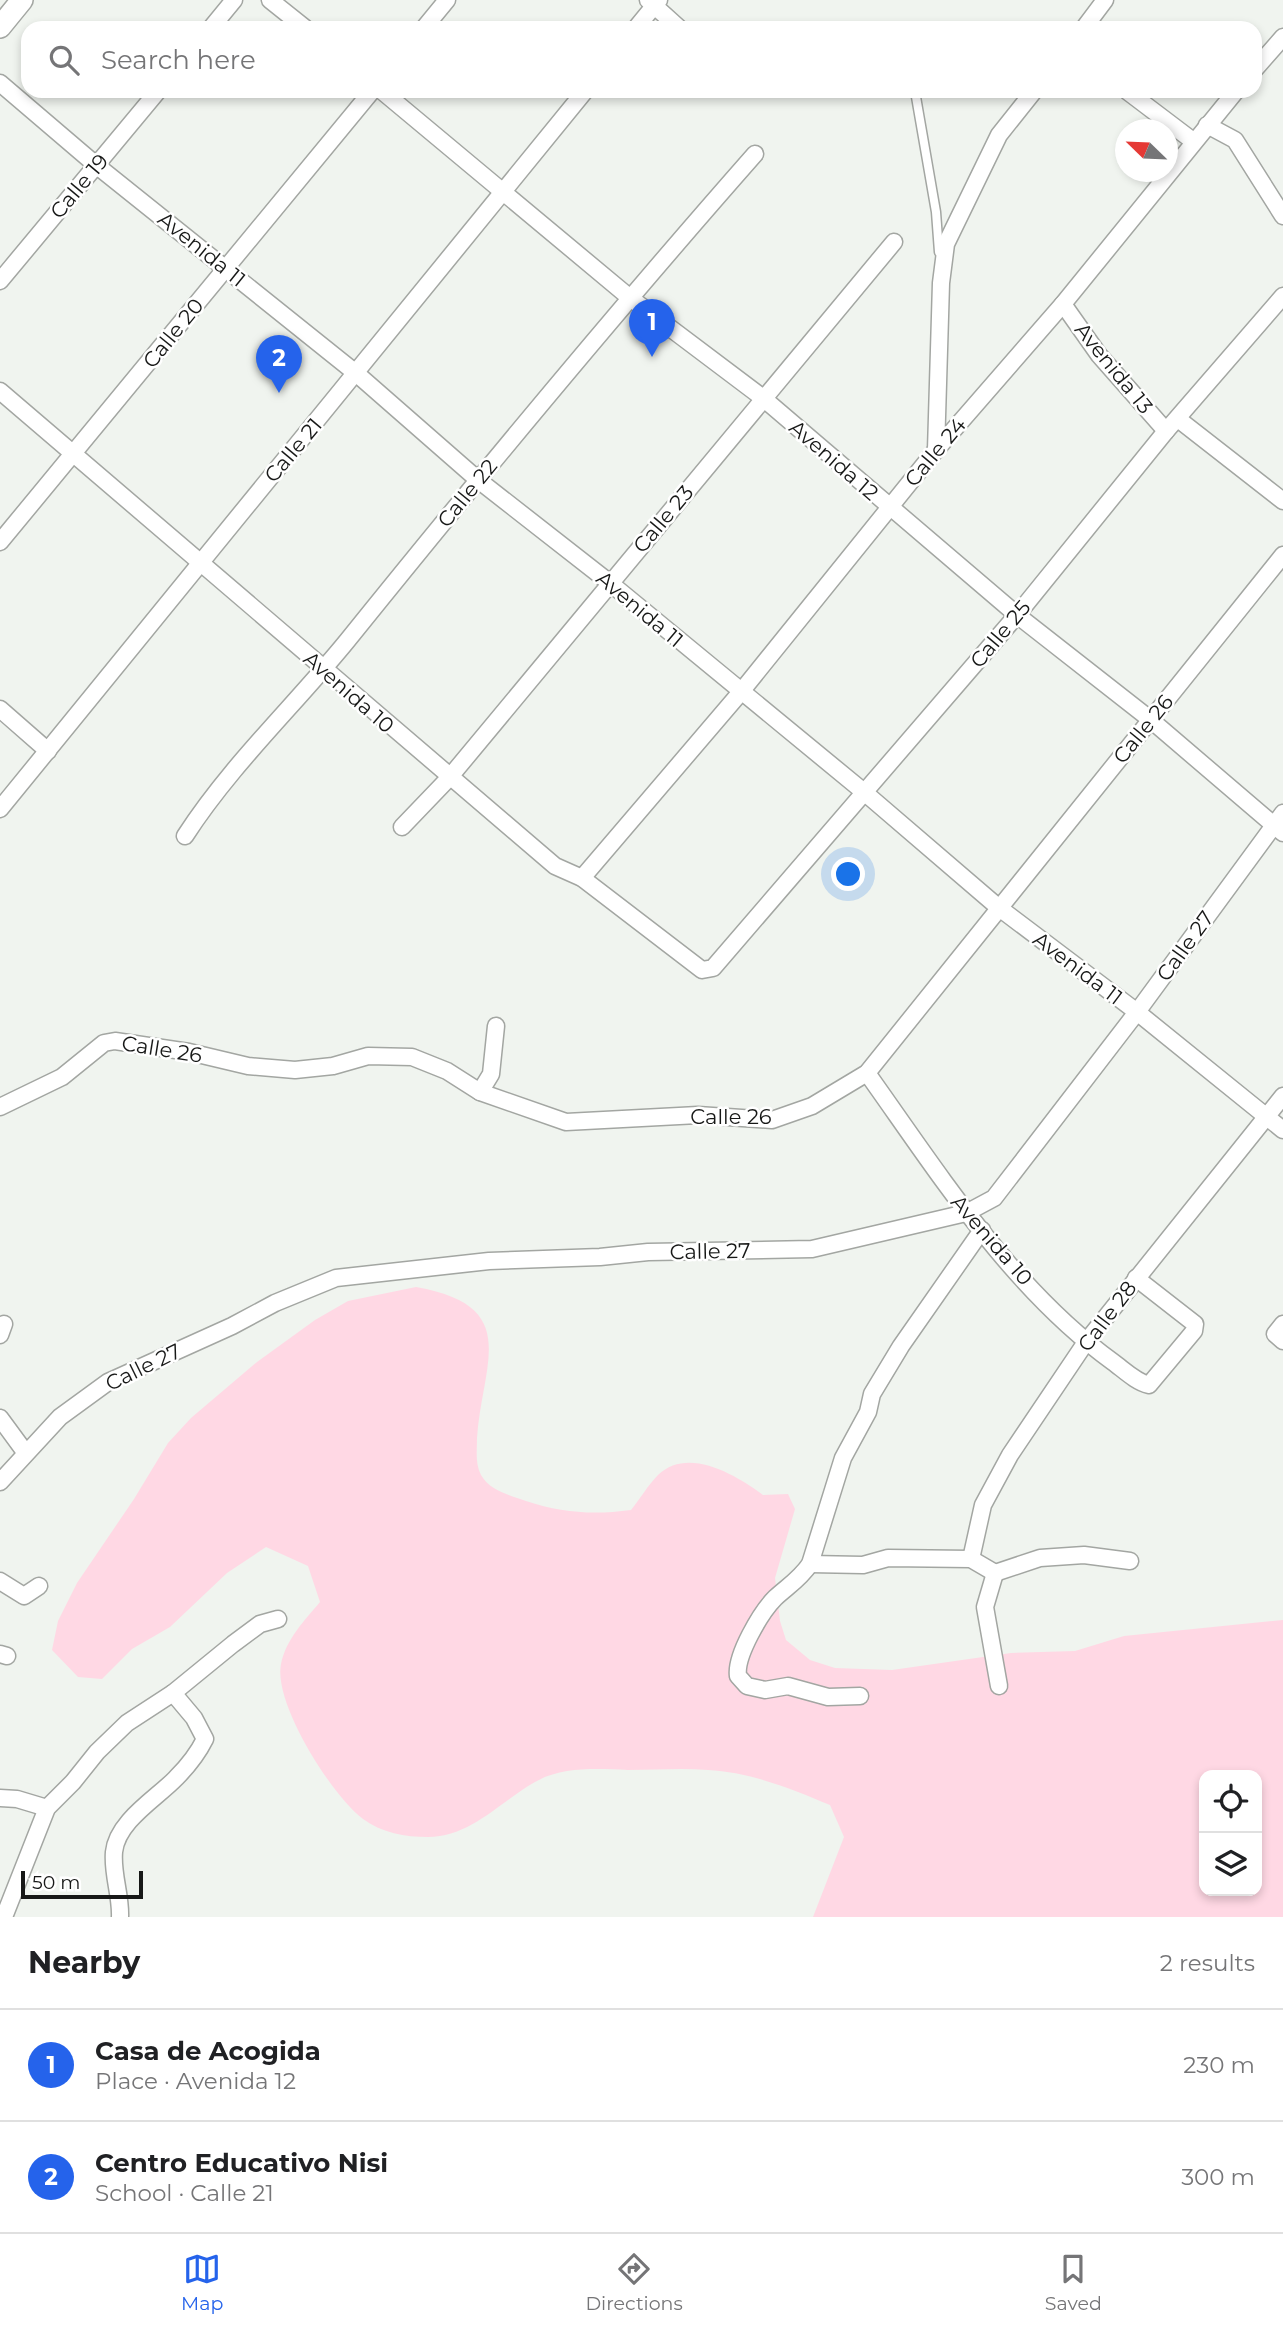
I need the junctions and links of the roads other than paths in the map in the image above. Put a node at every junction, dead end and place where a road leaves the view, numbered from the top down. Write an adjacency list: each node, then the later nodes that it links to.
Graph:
1 (22, 0): 13 (street)
2 (234, 0): 7 (street)
3 (270, 0): 8 (street)
4 (447, 0): 9 (street)
5 (1105, 0): 12 (street)
6 (654, 2): 10 (street); 11 (street)
7 (217, 21)
8 (296, 21)
9 (430, 21)
10 (641, 21)
11 (672, 21)
12 (1089, 21)
13 (0, 27)
14 (1283, 37): 15 (street)
15 (1262, 61)
16 (0, 83): 28 (street, Avenida 11)
17 (152, 98): 28 (street, Calle 19)
18 (366, 98): 32 (street, Calle 20)
19 (390, 98): 29 (street, Avenida 12)
20 (579, 98): 29 (street, Calle 21)
21 (916, 98): 34 (lane)
22 (1028, 98): 34 (street)
23 (1136, 98): 26 (street)
24 (1230, 98): 25 (street, Calle 24)
25 (1208, 125): 26 (street, Calle 24); 30 (street)
26 (1194, 141): 37 (street, Calle 24)
27 (755, 153): 36 (street, Calle 22)
28 (96, 165): 32 (street, Avenida 11); 33 (street, Calle 19)
29 (502, 194): 36 (street, Avenida 12); 38 (street, Calle 21)
30 (1283, 216)
31 (894, 242): 40 (street, Calle 23)
32 (226, 268): 38 (street, Avenida 11); 44 (street, Calle 20)
33 (0, 281)
34 (941, 283): 43 (street)
35 (1283, 296): 41 (street, Calle 25)
36 (629, 297): 40 (street, Avenida 12); 45 (street, Calle 22)
37 (1063, 304): 42 (street, Avenida 13); 43 (street, Calle 24)
38 (357, 374): 45 (street, Avenida 11); 50 (street, Calle 21)
39 (0, 391): 44 (street, Avenida 10)
40 (763, 398): 47 (street, Avenida 12); 51 (street, Calle 23)
41 (1178, 419): 42 (street, Calle 25); 46 (street, Avenida 13)
42 (1166, 431): 52 (street, Calle 25)
43 (936, 450): 47 (street, Calle 24)
44 (73, 456): 48 (street, Calle 20); 50 (street, Avenida 10)
45 (477, 479): 51 (street, Avenida 11); 53 (street, Calle 22)
46 (1283, 501)
47 (889, 507): 52 (street, Avenida 12); 54 (street, Calle 24)
48 (0, 542)
49 (1283, 555): 56 (street, Calle 26)
50 (199, 563): 53 (street, Avenida 10); 57 (street, Calle 21)
51 (610, 583): 54 (street, Avenida 11); 58 (street, Calle 23)
52 (1017, 615): 56 (street, Avenida 12); 59 (street, Calle 25)
53 (324, 669): 58 (street, Avenida 10); 63 (street, Calle 22)
54 (740, 694): 59 (street, Avenida 11); 64 (street, Calle 24)
55 (0, 709): 57 (street)
56 (1151, 720): 61 (street, Avenida 12); 65 (street, Calle 26)
57 (48, 751): 60 (street, Calle 21)
58 (449, 778): 62 (street, Calle 23); 64 (street, Avenida 10)
59 (864, 792): 65 (street, Avenida 11); 66 (street, Calle 25)
60 (0, 809)
61 (1280, 823): 67 (street, Calle 27)
62 (402, 827)
63 (185, 836)
64 (582, 878): 66 (street, Avenida 10)
65 (999, 907): 67 (street, Avenida 11); 69 (street, Calle 26)
66 (713, 968)
67 (1137, 1012): 73 (street, Avenida 11); 75 (street, Calle 27)
68 (496, 1026): 70 (street)
69 (867, 1073): 70 (street, Calle 26); 75 (street, Avenida 10)
70 (480, 1092): 72 (street, Calle 26)
71 (1283, 1096): 73 (street, Calle 28)
72 (0, 1107)
73 (1267, 1116): 74 (street, Avenida 11); 77 (street, Calle 28)
74 (1283, 1130)
75 (966, 1213): 76 (street, Avenida 10); 82 (street, Calle 27)
76 (982, 1230): 80 (street, Avenida 10); 86 (street)
77 (1136, 1278): 80 (street, Calle 28); 80 (street, Avenida 10)
78 (1283, 1324): 79 (street)
79 (1283, 1341)
80 (1086, 1342): 84 (street, Calle 28)
81 (0, 1418): 82 (street)
82 (25, 1452): 83 (street, Calle 27)
83 (0, 1482)
84 (971, 1559): 86 (street); 87 (street)
85 (1130, 1561): 87 (street)
86 (810, 1564): 93 (street)
87 (995, 1573): 91 (street)
88 (0, 1581): 89 (street)
89 (39, 1586)
90 (278, 1619): 92 (street)
91 (999, 1686)
92 (173, 1693): 95 (street); 97 (street)
93 (860, 1696)
94 (0, 1798): 95 (street)
95 (47, 1808): 96 (street)
96 (4, 1917)
97 (120, 1917)

